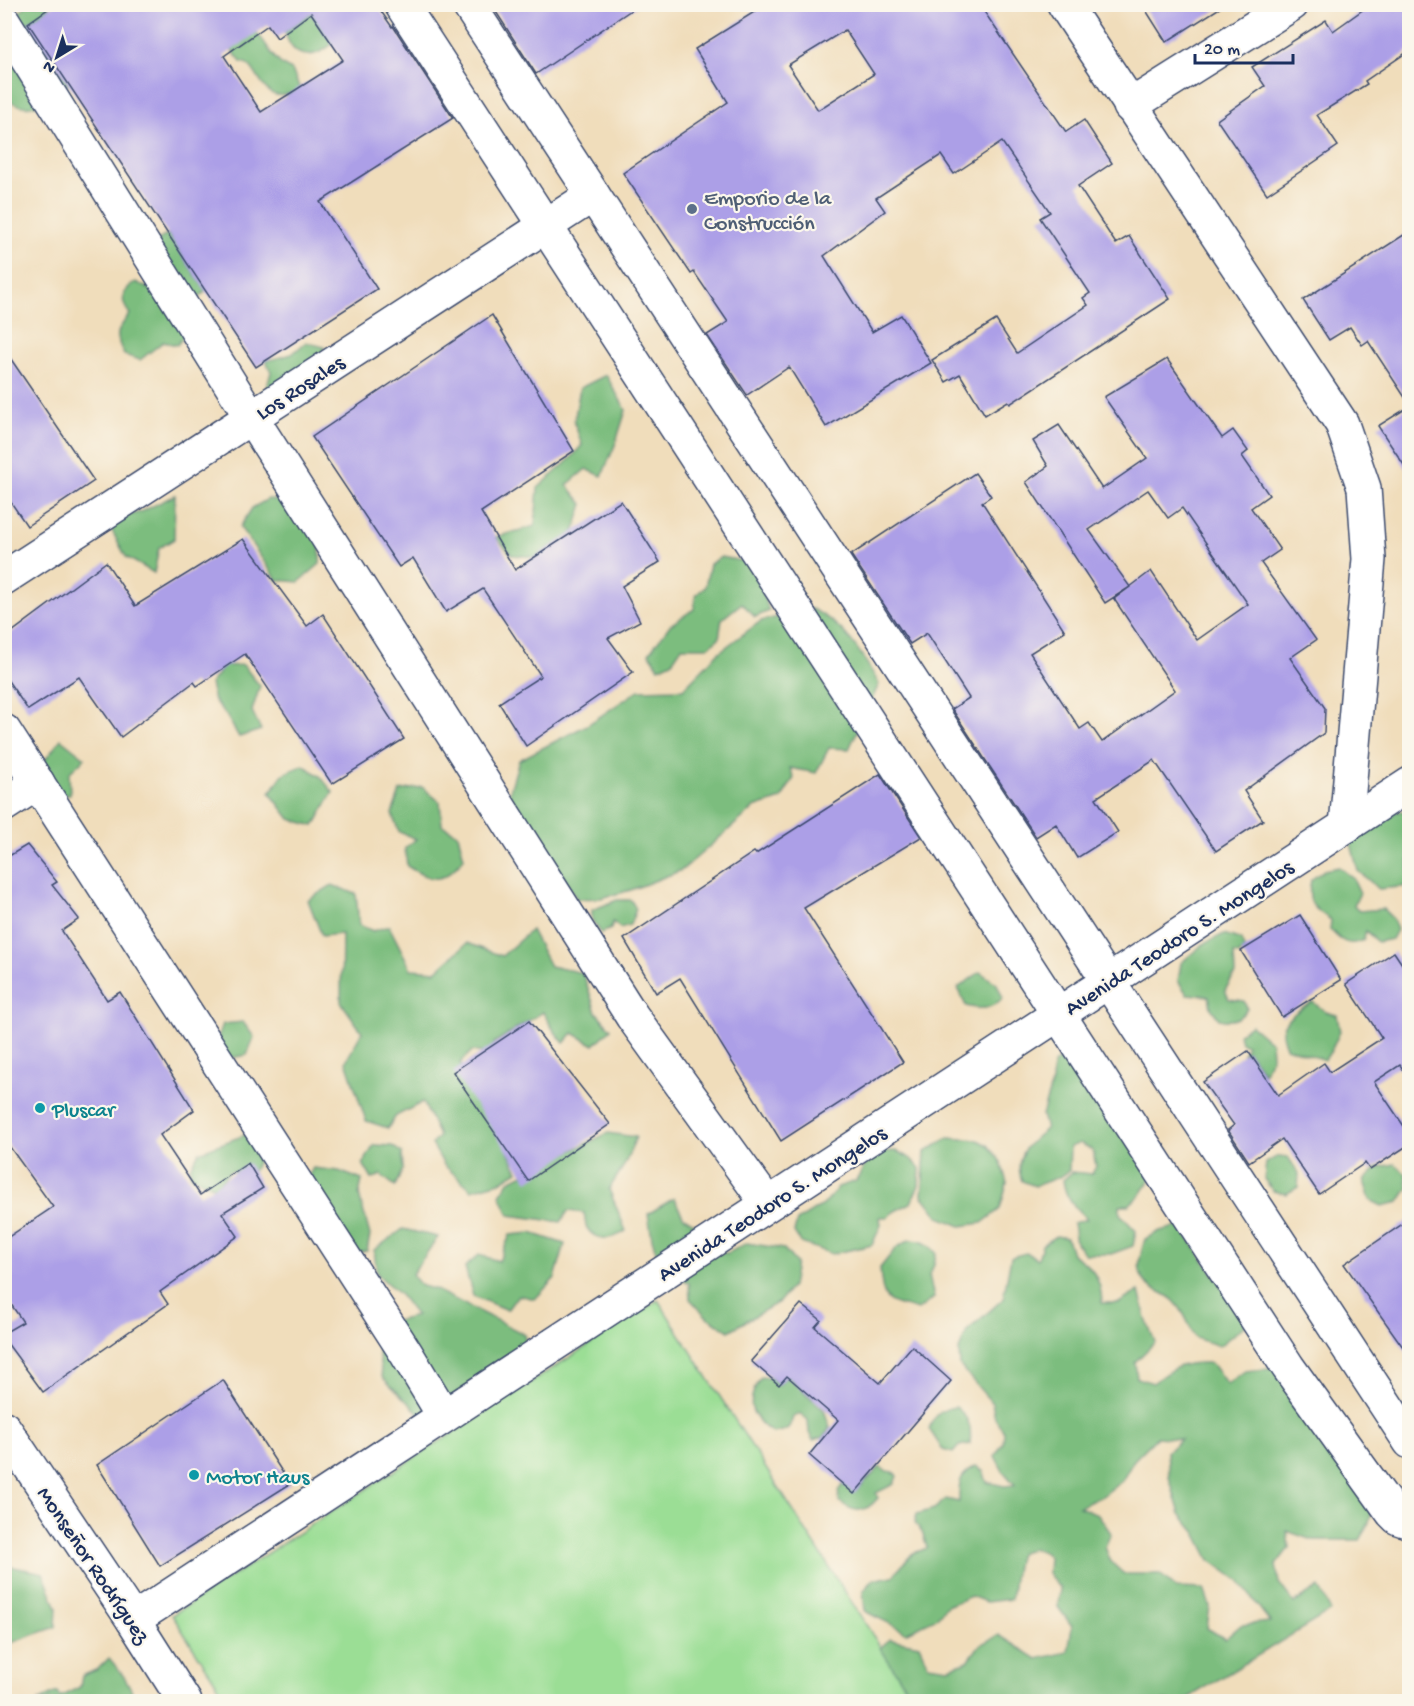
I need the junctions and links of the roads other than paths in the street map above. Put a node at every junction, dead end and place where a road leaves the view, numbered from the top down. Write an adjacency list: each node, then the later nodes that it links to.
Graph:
1 (401, 4): 8 (street)
2 (468, 4): 7 (street)
3 (1064, 4): 6 (street)
4 (1292, 4): 6 (street)
5 (4, 22): 9 (street)
6 (1130, 106): 15 (street)
7 (593, 195): 8 (street, Los Rosales); 16 (street)
8 (546, 226): 9 (street, Los Rosales); 17 (street)
9 (252, 417): 10 (street, Los Rosales); 18 (street)
10 (4, 578)
11 (4, 731): 12 (street)
12 (38, 783): 14 (street); 19 (street)
13 (1410, 784): 15 (street, Avenida Teodoro S. Mongelos)
14 (4, 805)
15 (1346, 826): 16 (street, Avenida Teodoro S. Mongelos)
16 (1108, 981): 17 (street, Avenida Teodoro S. Mongelos); 21 (street)
17 (1058, 1014): 18 (street, Avenida Teodoro S. Mongelos); 22 (street)
18 (767, 1203): 19 (street, Avenida Teodoro S. Mongelos)
19 (444, 1416): 23 (street, Avenida Teodoro S. Mongelos)
20 (4, 1428): 23 (street, Monseñor Rodríguez)
21 (1410, 1442)
22 (1408, 1520)
23 (133, 1620): 24 (street, Monseñor Rodríguez)
24 (185, 1701)

